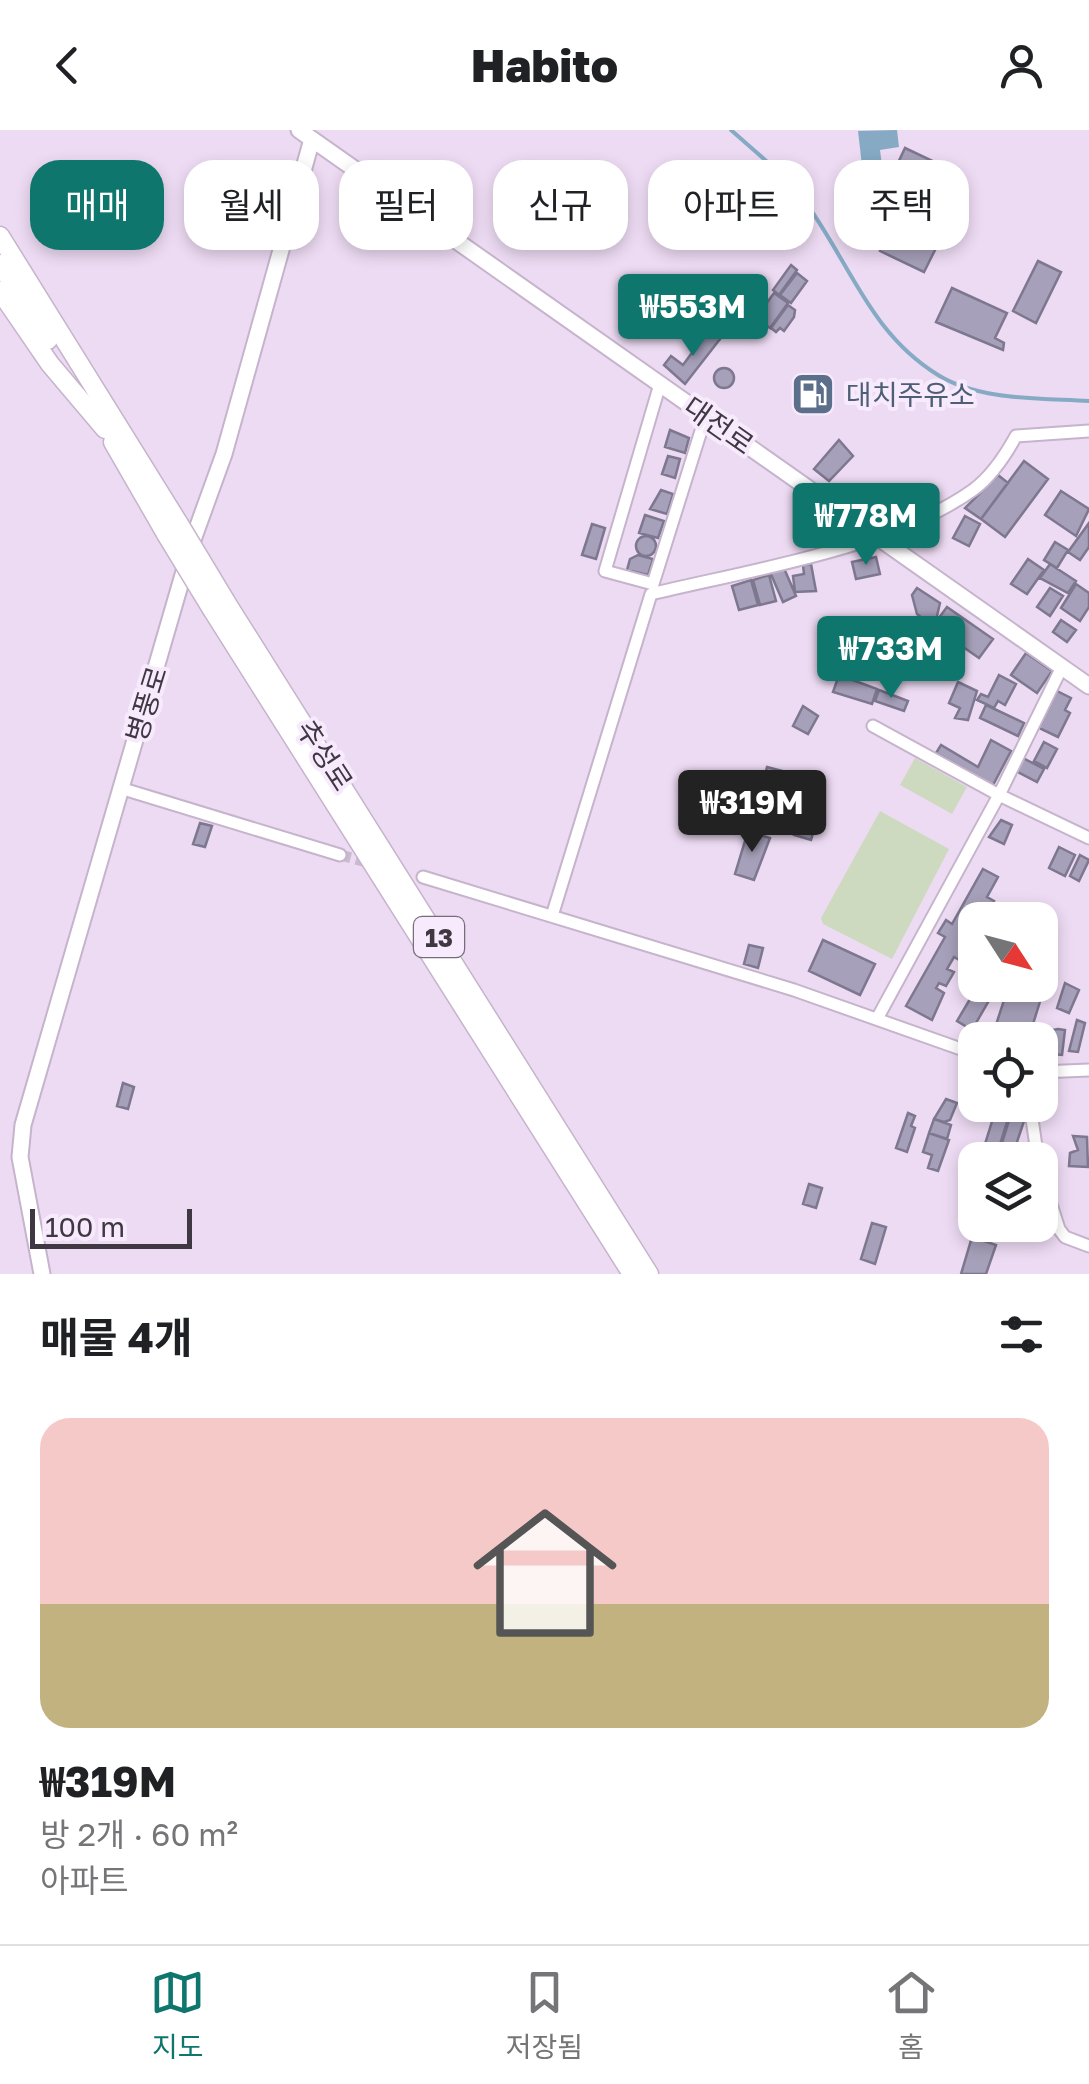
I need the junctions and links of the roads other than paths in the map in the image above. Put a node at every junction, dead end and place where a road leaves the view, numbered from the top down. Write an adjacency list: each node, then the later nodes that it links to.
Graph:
1 (305, 134): 7 (street, 대전로); 18 (street, 병풍로)
2 (0, 220): 6 (main road)
3 (0, 236): 6 (main road, 추성로 / 13)
4 (0, 264): 9 (main road, 추성로 / 13)
5 (0, 291): 9 (main road)
6 (70, 355): 11 (main road, 추성로 / 13)
7 (660, 384): 8 (street, 대전로); 13 (street)
8 (706, 415): 12 (street, 대전로); 13 (street)
9 (105, 429): 11 (main road, 추성로 / 13)
10 (1089, 431): 12 (street)
11 (172, 529): 14 (main road, 추성로 / 13, bridge)
12 (874, 535): 13 (street); 15 (street, 대전로)
13 (652, 589): 23 (street)
14 (220, 607): 31 (main road, 추성로 / 13); 32 (main road, 추성로 / 13)
15 (1062, 667): 16 (street, 대전로); 19 (street)
16 (1089, 686)
17 (873, 726): 19 (street)
18 (120, 788): 21 (street); 30 (street, 병풍로)
19 (1000, 794): 20 (street); 24 (street)
20 (1089, 838)
21 (340, 854)
22 (423, 877): 23 (street)
23 (552, 916): 24 (street)
24 (878, 1017): 25 (street)
25 (958, 1048)
26 (1089, 1070): 27 (street)
27 (1058, 1071)
28 (1058, 1226): 29 (street)
29 (1089, 1246)
30 (42, 1274)
31 (632, 1274)
32 (649, 1274)

